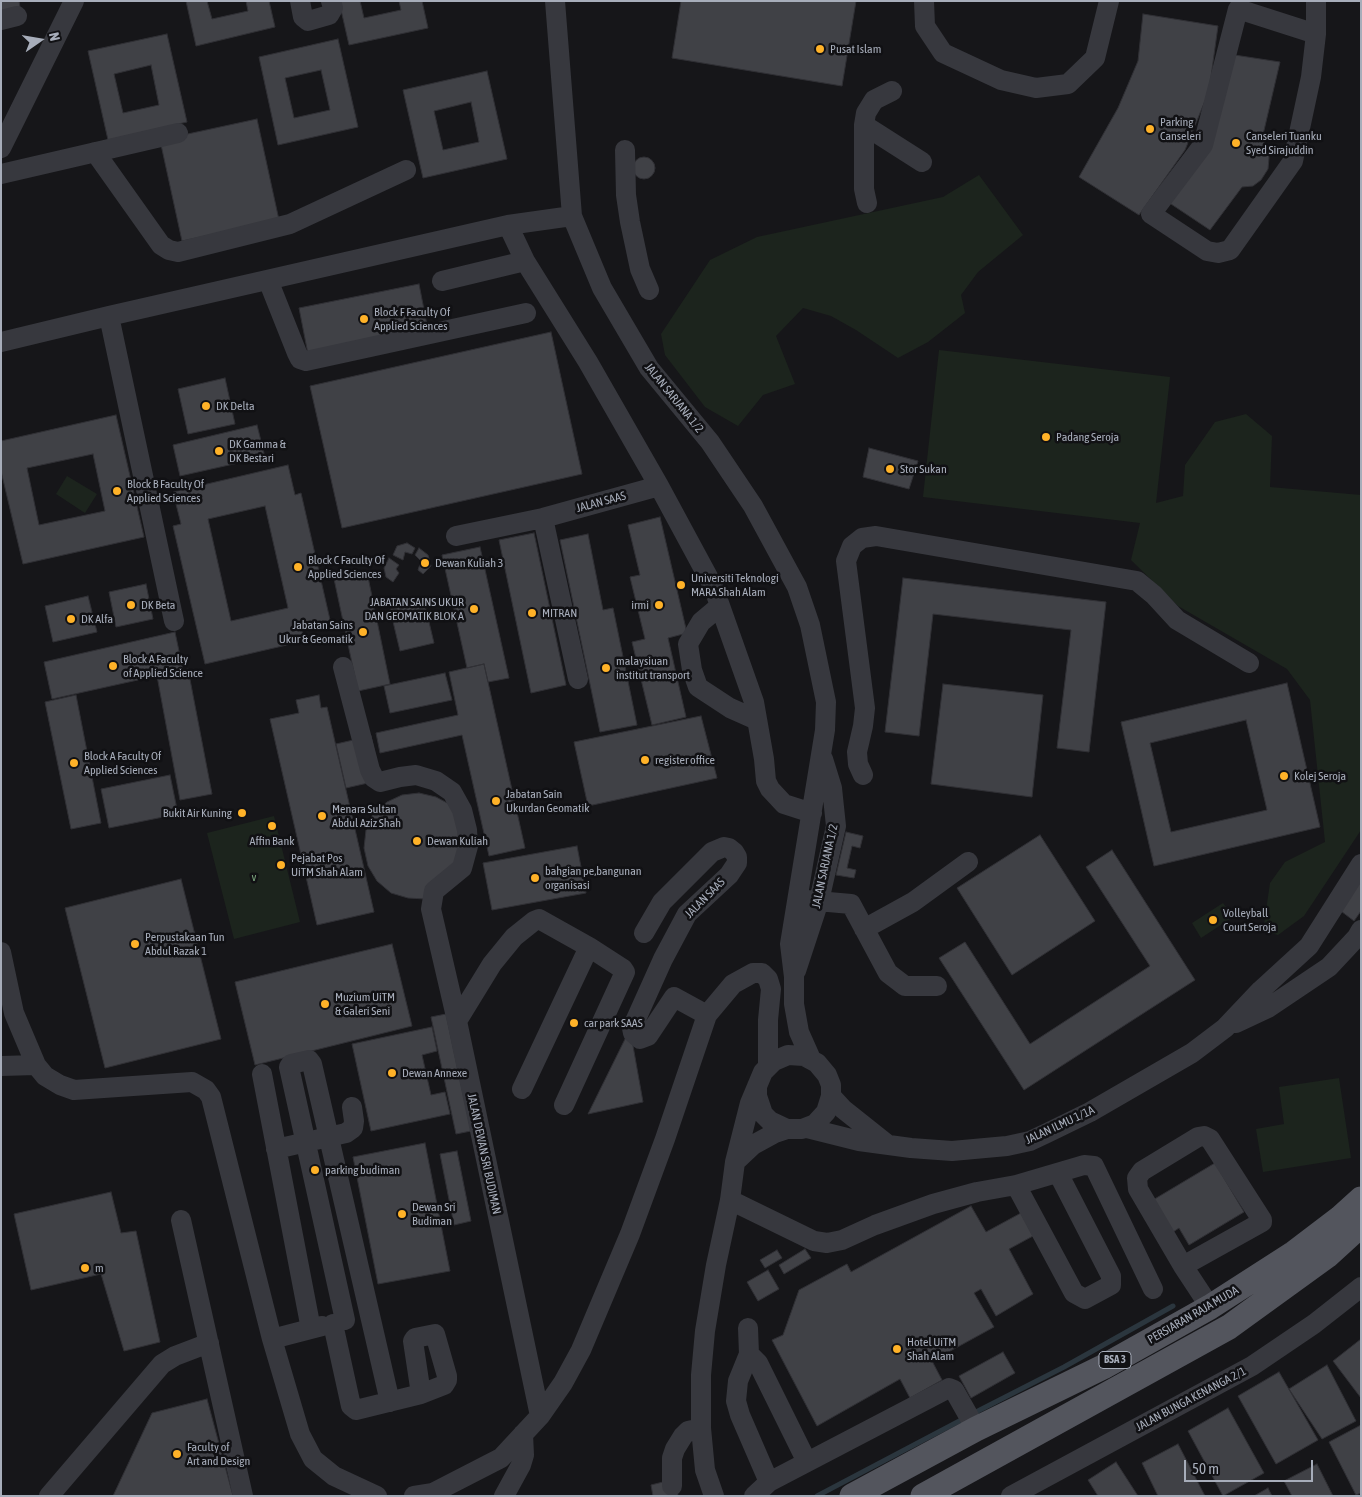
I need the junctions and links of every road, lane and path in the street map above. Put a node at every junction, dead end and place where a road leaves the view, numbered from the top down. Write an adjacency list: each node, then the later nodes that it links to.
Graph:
1 (74, 1): 12 (street)
2 (300, 1): 3 (street)
3 (331, 1)
4 (556, 1): 19 (street, JALAN SARJANA 1/2)
5 (924, 1): 6 (street)
6 (1109, 1)
7 (1316, 1): 8 (street)
8 (1316, 34): 8 (street)
9 (892, 91): 10 (street)
10 (864, 125): 15 (street); 18 (street)
11 (178, 133): 14 (street)
12 (1, 148)
13 (625, 150): 24 (street)
14 (95, 152): 16 (street); 17 (street)
15 (922, 162)
16 (406, 170)
17 (1, 174)
18 (867, 203)
19 (572, 216): 20 (street); 37 (street, JALAN SARJANA 1/2)
20 (508, 226): 21 (street); 22 (street)
21 (525, 261): 23 (street); 28 (street)
22 (268, 280): 25 (street); 26 (street)
23 (442, 281)
24 (650, 290)
25 (526, 314)
26 (109, 316): 27 (street); 32 (street)
27 (1, 342)
28 (659, 486): 29 (street, JALAN SAAS); 31 (street)
29 (542, 518): 30 (street, JALAN SAAS); 35 (street)
30 (456, 536)
31 (720, 606): 36 (street); 36 (street)
32 (174, 621)
33 (1249, 663): 38 (street)
34 (344, 667): 52 (street, JALAN DEWAN SRI BUDIMAN)
35 (578, 679)
36 (757, 720): 39 (street)
37 (821, 753): 39 (street, JALAN SARJANA 1/2); 43 (street, JALAN SARJANA 1/2)
38 (863, 775)
39 (812, 813): 42 (street, JALAN SARJANA 1/2)
40 (968, 862): 44 (street)
41 (1361, 864): 53 (street)
42 (797, 899): 43 (street); 49 (street, JALAN SARJANA 1/2)
43 (820, 901): 44 (street); 49 (street, JALAN SARJANA 1/2)
44 (864, 929): 50 (street)
45 (1361, 930): 53 (street)
46 (644, 933): 51 (street, JALAN SAAS)
47 (590, 946): 52 (street); 60 (street); 62 (street)
48 (1, 952): 55 (street)
49 (794, 977): 54 (street, JALAN SARJANA 1/2)
50 (937, 986)
51 (708, 1016): 57 (street); 92 (street)
52 (457, 1021): 92 (street, JALAN DEWAN SRI BUDIMAN)
53 (1225, 1028): 68 (street, JALAN ILMU 1/1A)
54 (811, 1059): 57 (street); 61 (street)
55 (36, 1065): 56 (street); 87 (street)
56 (1, 1066)
57 (768, 1066): 59 (street)
58 (262, 1074): 69 (street)
59 (757, 1086): 65 (street); 70 (street)
60 (522, 1089)
61 (831, 1096): 64 (street); 68 (street, JALAN ILMU 1/1A)
62 (564, 1105)
63 (352, 1107): 66 (street)
64 (807, 1128): 65 (street); 68 (street)
65 (787, 1130): 70 (street)
66 (329, 1136): 67 (street); 67 (street); 77 (street)
67 (306, 1142): 69 (street); 78 (street)
68 (887, 1144)
69 (276, 1149): 86 (street)
70 (735, 1162): 74 (street)
71 (1058, 1173): 72 (street); 72 (street); 81 (street)
72 (1016, 1185): 74 (street)
73 (1361, 1199): 82 (main road, PERSIARAN RAJA MUDA / BSA 3)
74 (730, 1200): 94 (street)
75 (181, 1220): 88 (street)
76 (1361, 1225): 108 (main road, BSA 3)
77 (352, 1235): 78 (street); 83 (street)
78 (327, 1241): 84 (street)
79 (1183, 1266): 79 (street); 82 (street)
80 (1361, 1287): 109 (street, JALAN BUNGA KENANGA 2/1)
81 (1153, 1289)
82 (1210, 1307): 93 (main road, PERSIARAN RAJA MUDA / BSA 3)
83 (370, 1314): 84 (street); 91 (street)
84 (339, 1322): 86 (street); 91 (street)
85 (748, 1328): 89 (street)
86 (311, 1329): 87 (street)
87 (272, 1339): 103 (street)
88 (209, 1343): 101 (street); 102 (street)
89 (748, 1354): 97 (street); 98 (street)
90 (421, 1394): 91 (street)
91 (390, 1402)
92 (540, 1416): 95 (street)
93 (970, 1419): 97 (street); 107 (main road, PERSIARAN RAJA MUDA / BSA 3)
94 (702, 1428): 99 (street); 105 (street)
95 (524, 1434): 96 (street); 100 (street)
96 (501, 1458): 100 (street); 104 (street)
97 (807, 1462): 98 (street)
98 (769, 1482): 106 (street)
99 (672, 1486)
100 (505, 1494)
101 (49, 1496)
102 (243, 1496)
103 (377, 1496)
104 (414, 1496)
105 (714, 1496)
106 (754, 1496)
107 (852, 1496)
108 (923, 1496)
109 (1011, 1496)

